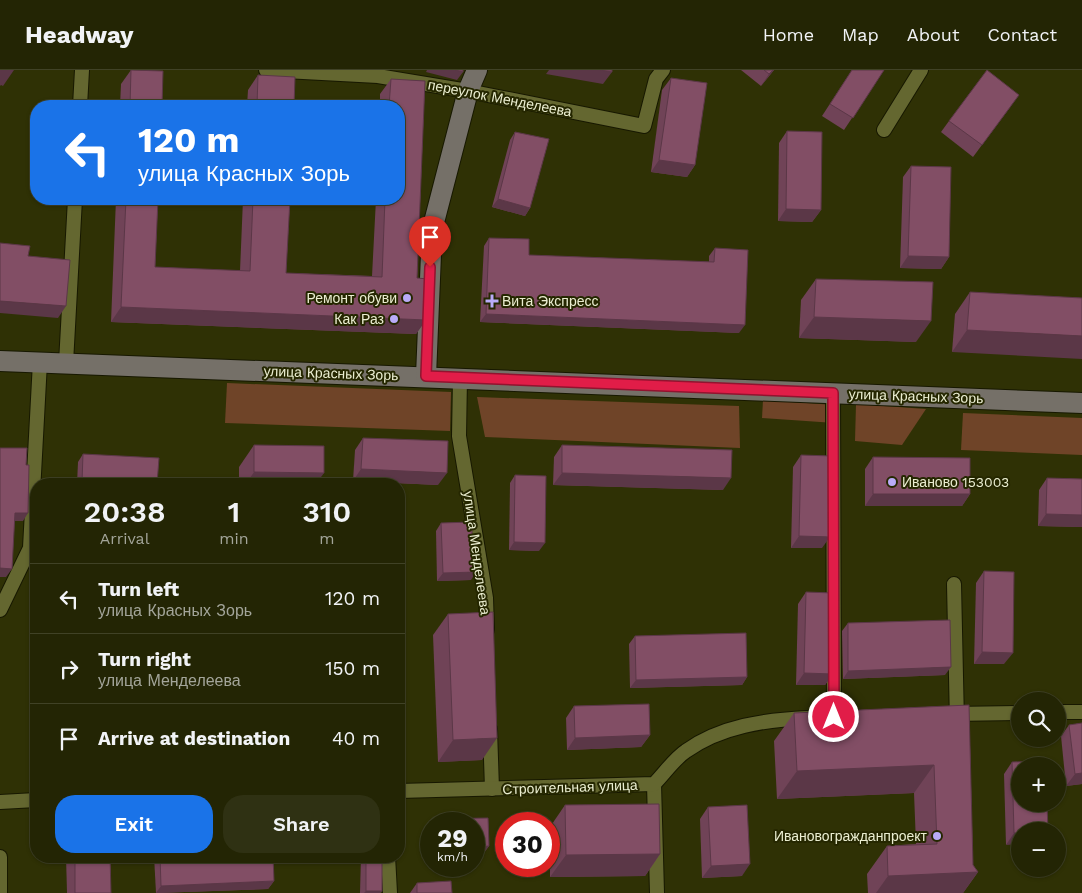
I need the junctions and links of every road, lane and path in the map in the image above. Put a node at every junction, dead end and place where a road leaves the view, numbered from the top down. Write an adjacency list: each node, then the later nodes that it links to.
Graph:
1 (82, 70): 7 (street)
2 (266, 70): 6 (street, переулок Менделеева)
3 (477, 70): 6 (street)
4 (662, 70): 6 (street, переулок Менделеева)
5 (922, 70): 8 (street)
6 (468, 91): 13 (street)
7 (80, 100)
8 (884, 130)
9 (75, 205): 12 (street)
10 (0, 361): 11 (street, улица Красных Зорь)
11 (40, 362): 12 (street, улица Красных Зорь); 17 (street)
12 (66, 363): 13 (street, улица Красных Зорь)
13 (426, 376): 14 (street, улица Красных Зорь)
14 (460, 378): 15 (street, улица Красных Зорь); 21 (street, улица Менделеева)
15 (833, 393): 16 (street, улица Красных Зорь); 29 (street, Строительная улица)
16 (1082, 403)
17 (34, 478)
18 (30, 548): 20 (street)
19 (954, 584): 27 (street)
20 (0, 610)
21 (487, 646)
22 (490, 712): 30 (street)
23 (1066, 712): 24 (street)
24 (1082, 712)
25 (1011, 713): 27 (street)
26 (938, 714): 27 (street)
27 (957, 714): 28 (street)
28 (958, 734)
29 (654, 784): 30 (street, Строительная улица); 38 (street)
30 (492, 789): 31 (street, Строительная улица)
31 (405, 791)
32 (30, 800): 33 (street)
33 (0, 802)
34 (0, 857): 36 (street)
35 (388, 863): 37 (street)
36 (0, 893)
37 (390, 893)
38 (657, 893)

